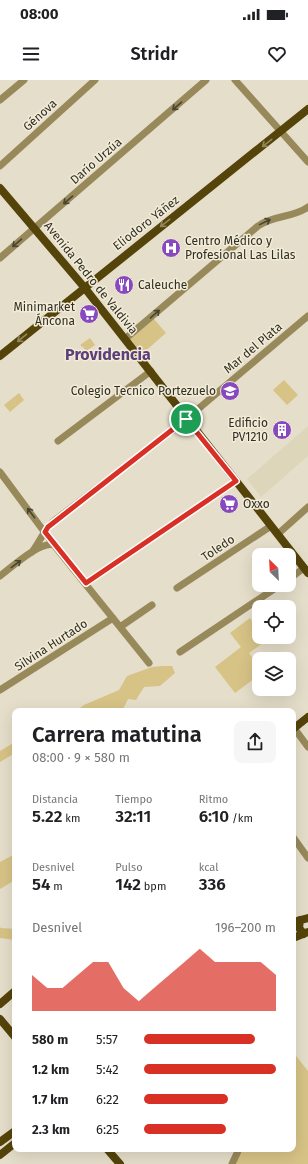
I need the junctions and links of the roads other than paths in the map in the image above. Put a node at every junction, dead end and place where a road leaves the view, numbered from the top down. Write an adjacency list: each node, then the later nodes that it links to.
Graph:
1 (24, 80): 5 (street)
2 (96, 80): 9 (street, Génova)
3 (206, 80): 12 (street, Darío Urzúa, one-way to 12)
4 (235, 80): 7 (street)
5 (0, 100)
6 (308, 110): 7 (main road, Eliodoro Yáñez)
7 (281, 131): 8 (street); 14 (main road, Eliodoro Yáñez, one-way to 14)
8 (308, 162)
9 (0, 166)
10 (0, 188): 12 (main road, Avenida Pedro de Valdivia)
11 (308, 207): 16 (street, one-way to 11)
12 (35, 228): 13 (street, Darío Urzúa, one-way to 13); 14 (main road, Avenida Pedro de Valdivia)
13 (0, 258)
14 (84, 287): 16 (main road, Avenida Pedro de Valdivia); 17 (main road, Eliodoro Yáñez, one-way to 17)
15 (308, 316): 19 (street, Mar del Plata)
16 (125, 339): 18 (main road, Avenida Pedro de Valdivia)
17 (0, 356)
18 (151, 371): 19 (main road, Avenida Pedro de Valdivia); 20 (street)
19 (186, 419): 22 (main road, Avenida Pedro de Valdivia); 25 (street, Mar del Plata)
20 (58, 441)
21 (0, 472): 25 (street, one-way to 21)
22 (236, 481): 24 (main road, Avenida Pedro de Valdivia); 32 (street)
23 (308, 507): 26 (street)
24 (271, 526): 26 (main road, Avenida Pedro de Valdivia); 33 (street, Toledo)
25 (45, 532): 27 (street); 28 (street, Mar del Plata)
26 (278, 534): 29 (main road, Avenida Pedro de Valdivia)
27 (54, 545): 28 (street); 32 (street)
28 (32, 552): 31 (street, one-way to 28)
29 (306, 570): 30 (street)
30 (296, 575)
31 (0, 576)
32 (86, 583): 36 (street)
33 (177, 588)
34 (270, 592): 38 (street)
35 (152, 605): 37 (street)
36 (113, 618): 37 (street); 40 (street, Silvina Hurtado)
37 (120, 627): 39 (street)
38 (180, 652)
39 (149, 662)
40 (0, 690)
41 (308, 717): 42 (main road)
42 (296, 727)
43 (296, 733): 44 (street)
44 (308, 747)
45 (296, 843): 46 (street)
46 (308, 858)
47 (300, 920): 48 (main road)
48 (306, 933): 49 (main road)
49 (296, 937)
50 (12, 994): 51 (main road)
51 (0, 1004)
52 (0, 1019): 53 (main road)
53 (12, 1033)
54 (12, 1133): 55 (main road)
55 (0, 1142)
56 (12, 1145): 59 (main road)
57 (110, 1152): 60 (main road)
58 (238, 1152): 61 (street)
59 (0, 1155)
60 (120, 1164)
61 (232, 1164)

